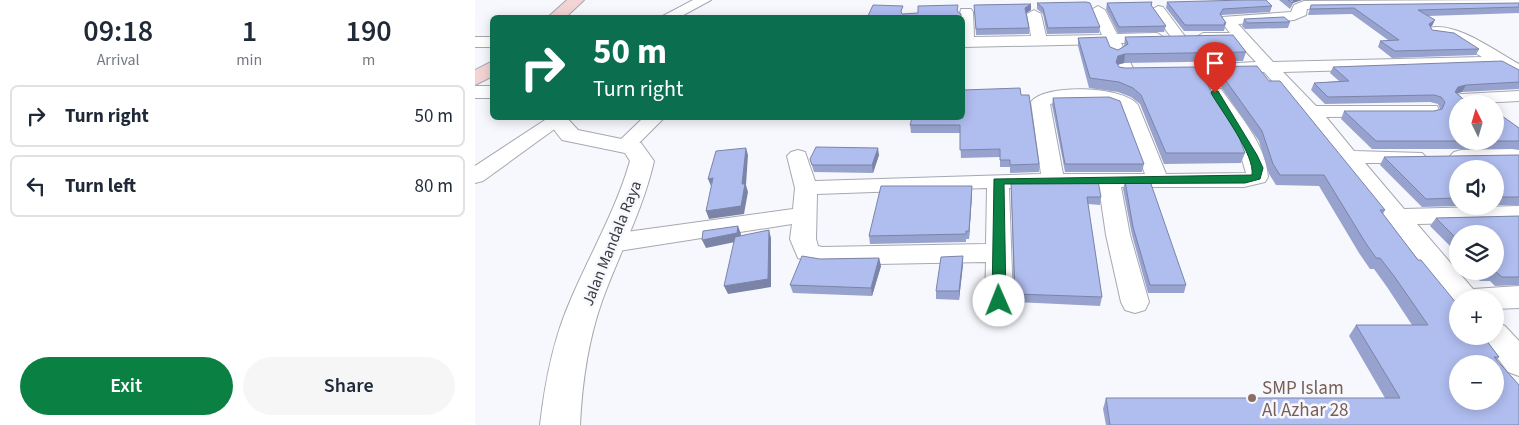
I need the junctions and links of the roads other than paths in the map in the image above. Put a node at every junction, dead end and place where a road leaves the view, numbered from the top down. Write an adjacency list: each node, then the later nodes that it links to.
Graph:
1 (576, 0): 11 (main road)
2 (1379, 2): 3 (street); 15 (street)
3 (1436, 2): 4 (street)
4 (1492, 2): 5 (street)
5 (1519, 3)
6 (697, 4): 12 (street)
7 (1098, 10): 17 (street)
8 (1158, 10): 16 (street)
9 (967, 12): 14 (street)
10 (1034, 14): 18 (street)
11 (558, 15)
12 (673, 15)
13 (1433, 31): 22 (street)
14 (965, 32)
15 (1241, 37): 16 (street); 25 (street)
16 (1179, 38): 17 (street)
17 (1111, 39): 18 (street); 26 (street)
18 (1040, 41): 21 (street)
19 (475, 42): 20 (street)
20 (490, 42)
21 (965, 42)
22 (1501, 61): 25 (street); 27 (street)
23 (490, 68): 28 (main road)
24 (1211, 68): 25 (street)
25 (1270, 68): 35 (street)
26 (1144, 69)
27 (1519, 72)
28 (475, 79)
29 (475, 92): 30 (street)
30 (490, 92)
31 (1215, 93): 45 (street)
32 (1519, 96): 33 (street)
33 (1504, 97)
34 (1430, 110): 35 (street)
35 (1311, 112): 42 (street)
36 (555, 120): 43 (street)
37 (557, 120): 39 (street)
38 (652, 120): 39 (street)
39 (625, 146): 52 (street, Jalan Mandala Raya)
40 (1512, 155): 42 (street)
41 (798, 156): 48 (street)
42 (1349, 157): 51 (street)
43 (475, 176)
44 (1109, 180): 45 (street); 47 (street); 58 (street)
45 (1159, 180): 47 (street)
46 (998, 181): 47 (street); 48 (street); 53 (street)
47 (1053, 181)
48 (806, 188): 50 (street)
49 (1519, 214): 51 (street)
50 (803, 215): 52 (street); 53 (street)
51 (1397, 217): 54 (street)
52 (612, 243): 61 (street, Jalan Mandala Raya)
53 (998, 253): 57 (street)
54 (1458, 290)
55 (1519, 297): 56 (street)
56 (1504, 298)
57 (999, 301)
58 (1135, 302)
59 (1504, 345): 60 (street)
60 (1519, 363)
61 (560, 425)

